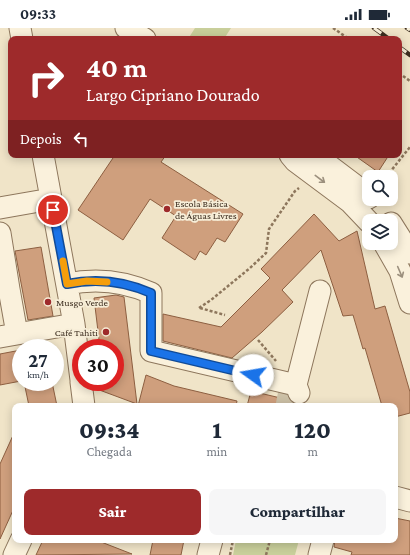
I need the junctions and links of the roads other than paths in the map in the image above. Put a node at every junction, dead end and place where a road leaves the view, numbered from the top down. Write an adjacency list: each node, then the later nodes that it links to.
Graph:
1 (126, 28): 2 (street)
2 (140, 36)
3 (44, 158): 7 (street)
4 (292, 158): 5 (street)
5 (314, 165): 6 (street); 11 (street, one-way to 11)
6 (362, 191)
7 (51, 199): 9 (street); 16 (street)
8 (377, 206): 10 (street)
9 (0, 208)
10 (383, 214)
11 (362, 215)
12 (0, 233): 17 (street)
13 (398, 234): 15 (street)
14 (388, 250): 19 (street, one-way to 19)
15 (410, 253)
16 (67, 284): 18 (street); 20 (street)
17 (4, 290): 21 (street)
18 (320, 291)
19 (410, 303)
20 (74, 324): 21 (street); 22 (street)
21 (9, 336)
22 (76, 339)
23 (82, 391): 24 (street)
24 (84, 403)
25 (20, 543): 28 (street)
26 (211, 543): 29 (street)
27 (322, 543): 30 (street)
28 (14, 555)
29 (208, 555)
30 (319, 555)

